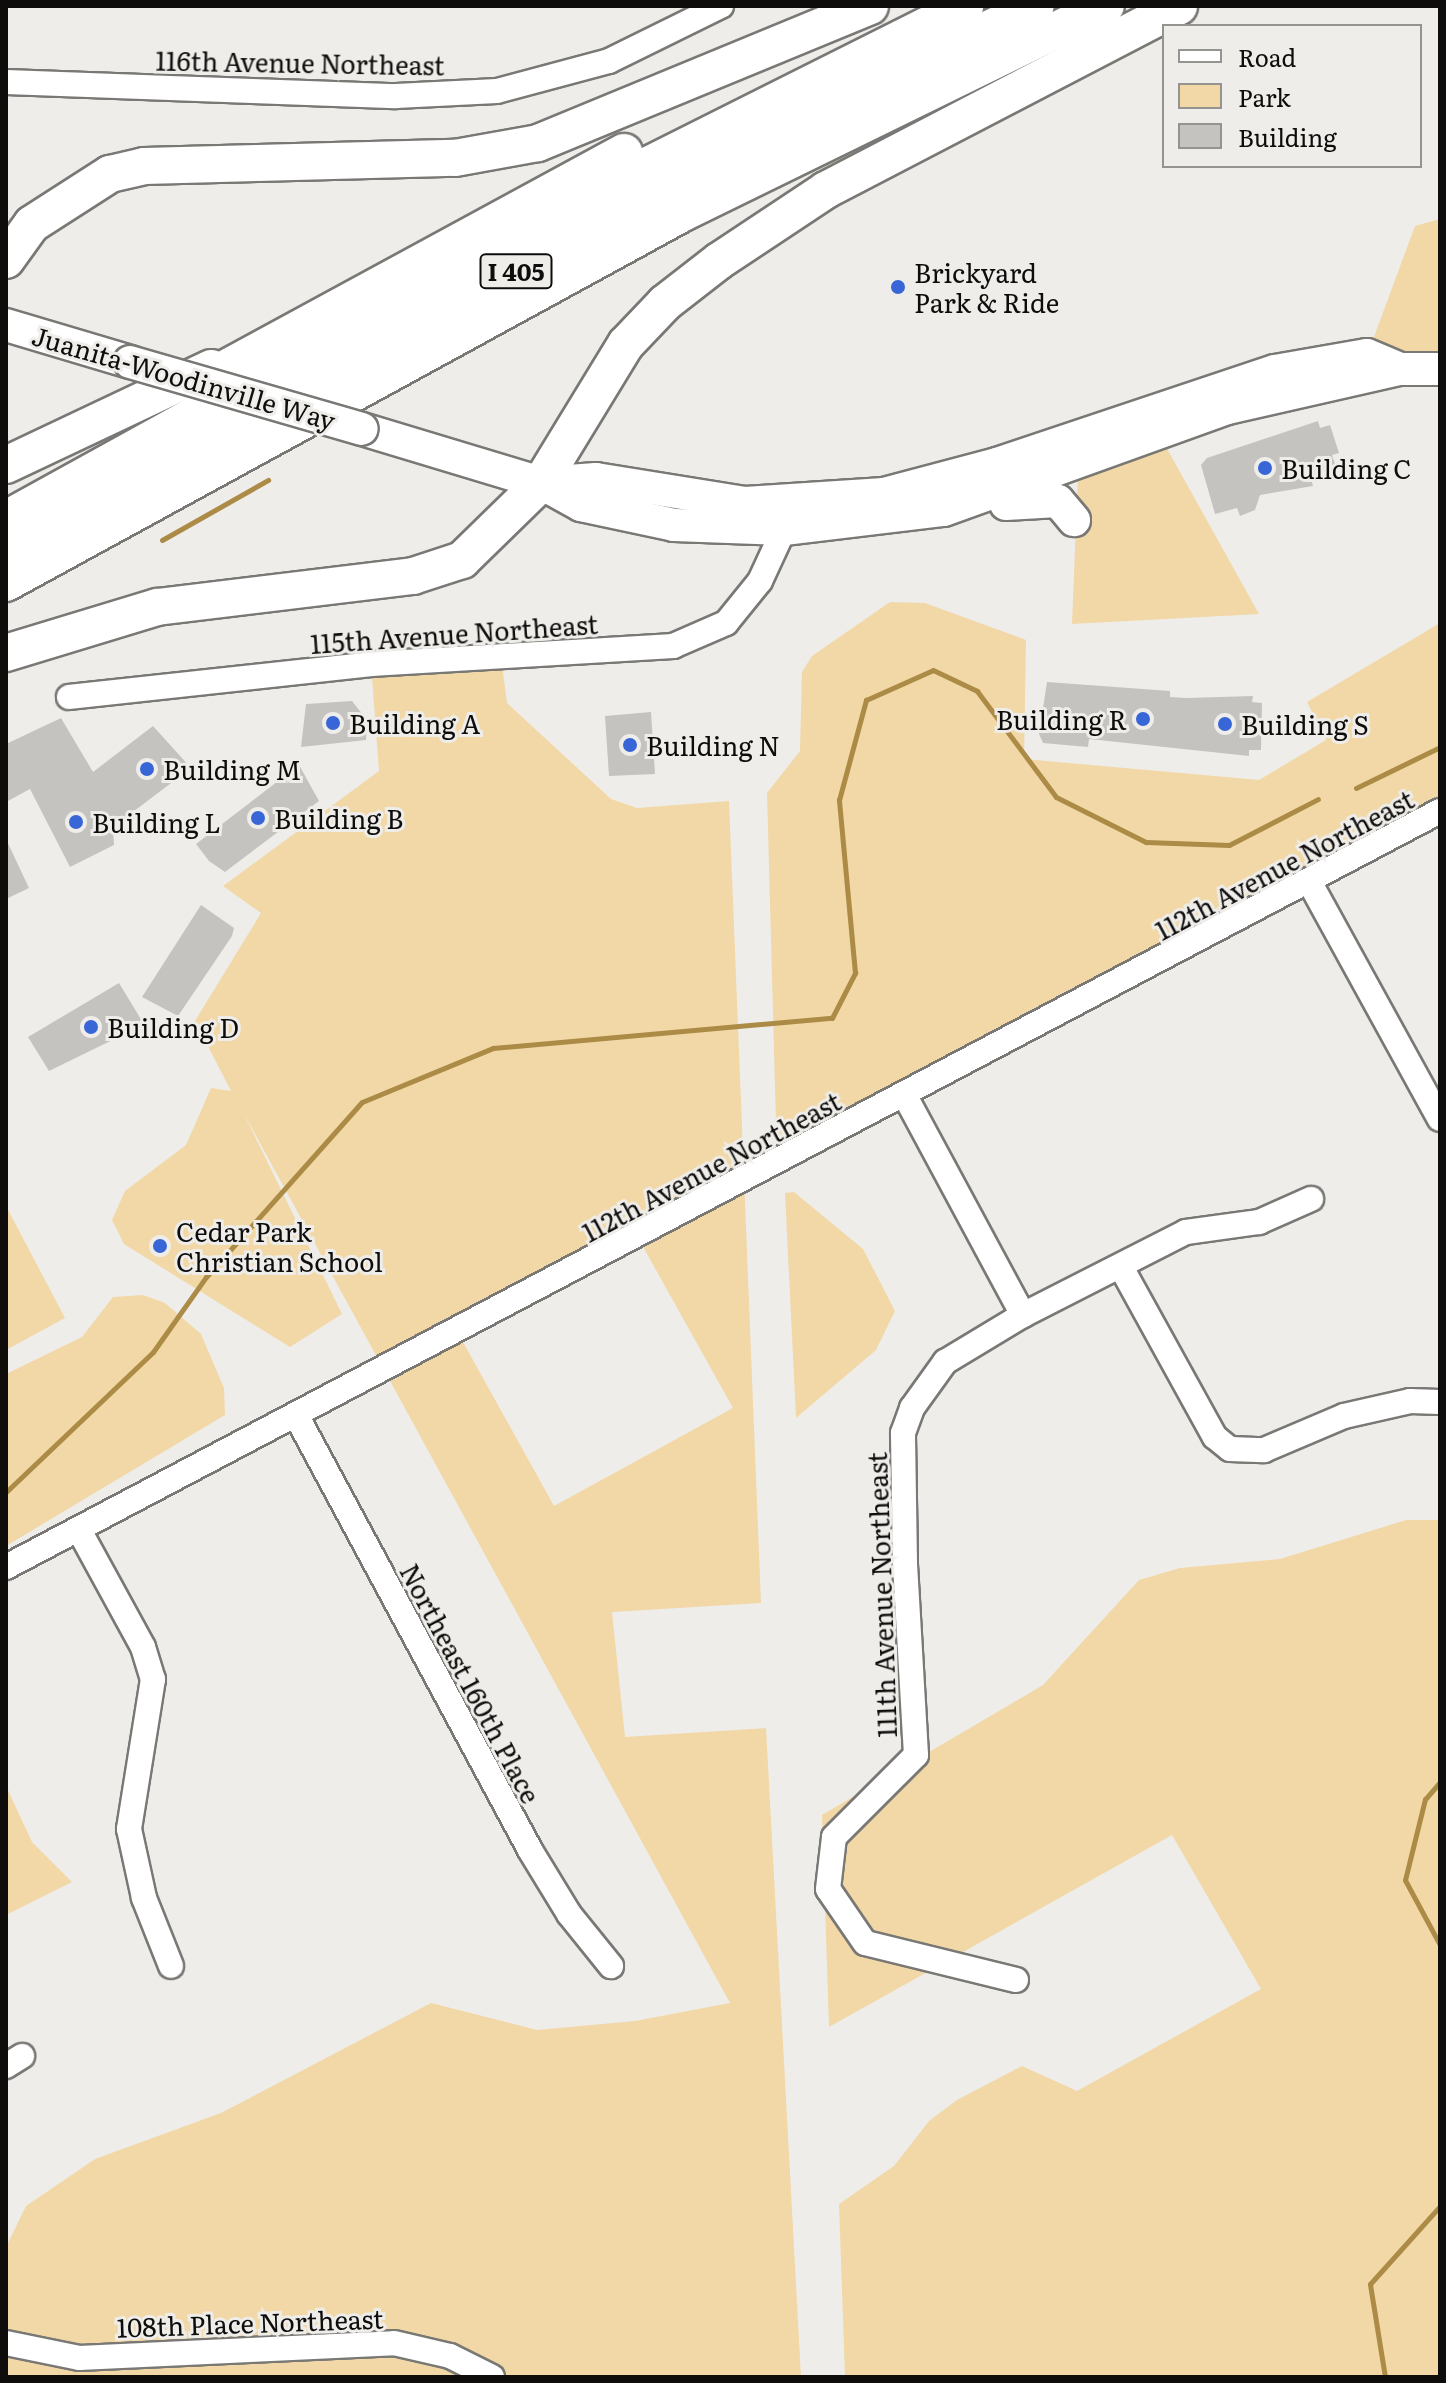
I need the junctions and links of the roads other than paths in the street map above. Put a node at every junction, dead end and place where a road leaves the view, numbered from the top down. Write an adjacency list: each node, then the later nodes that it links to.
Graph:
1 (721, 6): 8 (street, 116th Avenue Northeast)
2 (870, 6): 9 (highway)
3 (919, 6): 10 (highway, I 405)
4 (965, 6): 20 (highway, I 405)
5 (1036, 6): 23 (highway, I 405)
6 (1106, 6): 24 (highway, I 405)
7 (1179, 6): 17 (highway)
8 (6, 82)
9 (6, 260)
10 (313, 319): 16 (highway); 18 (highway, I 405)
11 (6, 325): 17 (main road, Juanita-Woodinville Way, bridge)
12 (1400, 369): 13 (main road); 14 (main road); 15 (main road)
13 (1440, 369)
14 (1204, 417): 15 (main road); 19 (main road)
15 (1097, 431): 17 (main road); 19 (main road)
16 (6, 465)
17 (541, 483): 22 (main road); 25 (highway)
18 (6, 491)
19 (944, 510): 21 (main road); 22 (main road)
20 (6, 519)
21 (1074, 520)
22 (784, 529): 26 (street, 115th Avenue Northeast)
23 (6, 554)
24 (6, 583)
25 (6, 653)
26 (69, 697)
27 (1440, 811): 28 (street, 112th Avenue Northeast)
28 (1310, 883): 29 (street, 112th Avenue Northeast); 30 (street)
29 (905, 1096): 33 (street); 35 (street, 112th Avenue Northeast)
30 (1440, 1119)
31 (1311, 1199): 32 (street, 111th Avenue Northeast)
32 (1121, 1267): 33 (street, 111th Avenue Northeast); 34 (street)
33 (1023, 1315): 40 (street, 111th Avenue Northeast)
34 (1440, 1402)
35 (297, 1417): 36 (street, 112th Avenue Northeast); 39 (street, Northeast 160th Place)
36 (79, 1530): 37 (street, 112th Avenue Northeast); 38 (street)
37 (6, 1567)
38 (171, 1966)
39 (611, 1966)
40 (1016, 1980)
41 (6, 2343): 42 (street, 108th Place Northeast)
42 (492, 2377)

